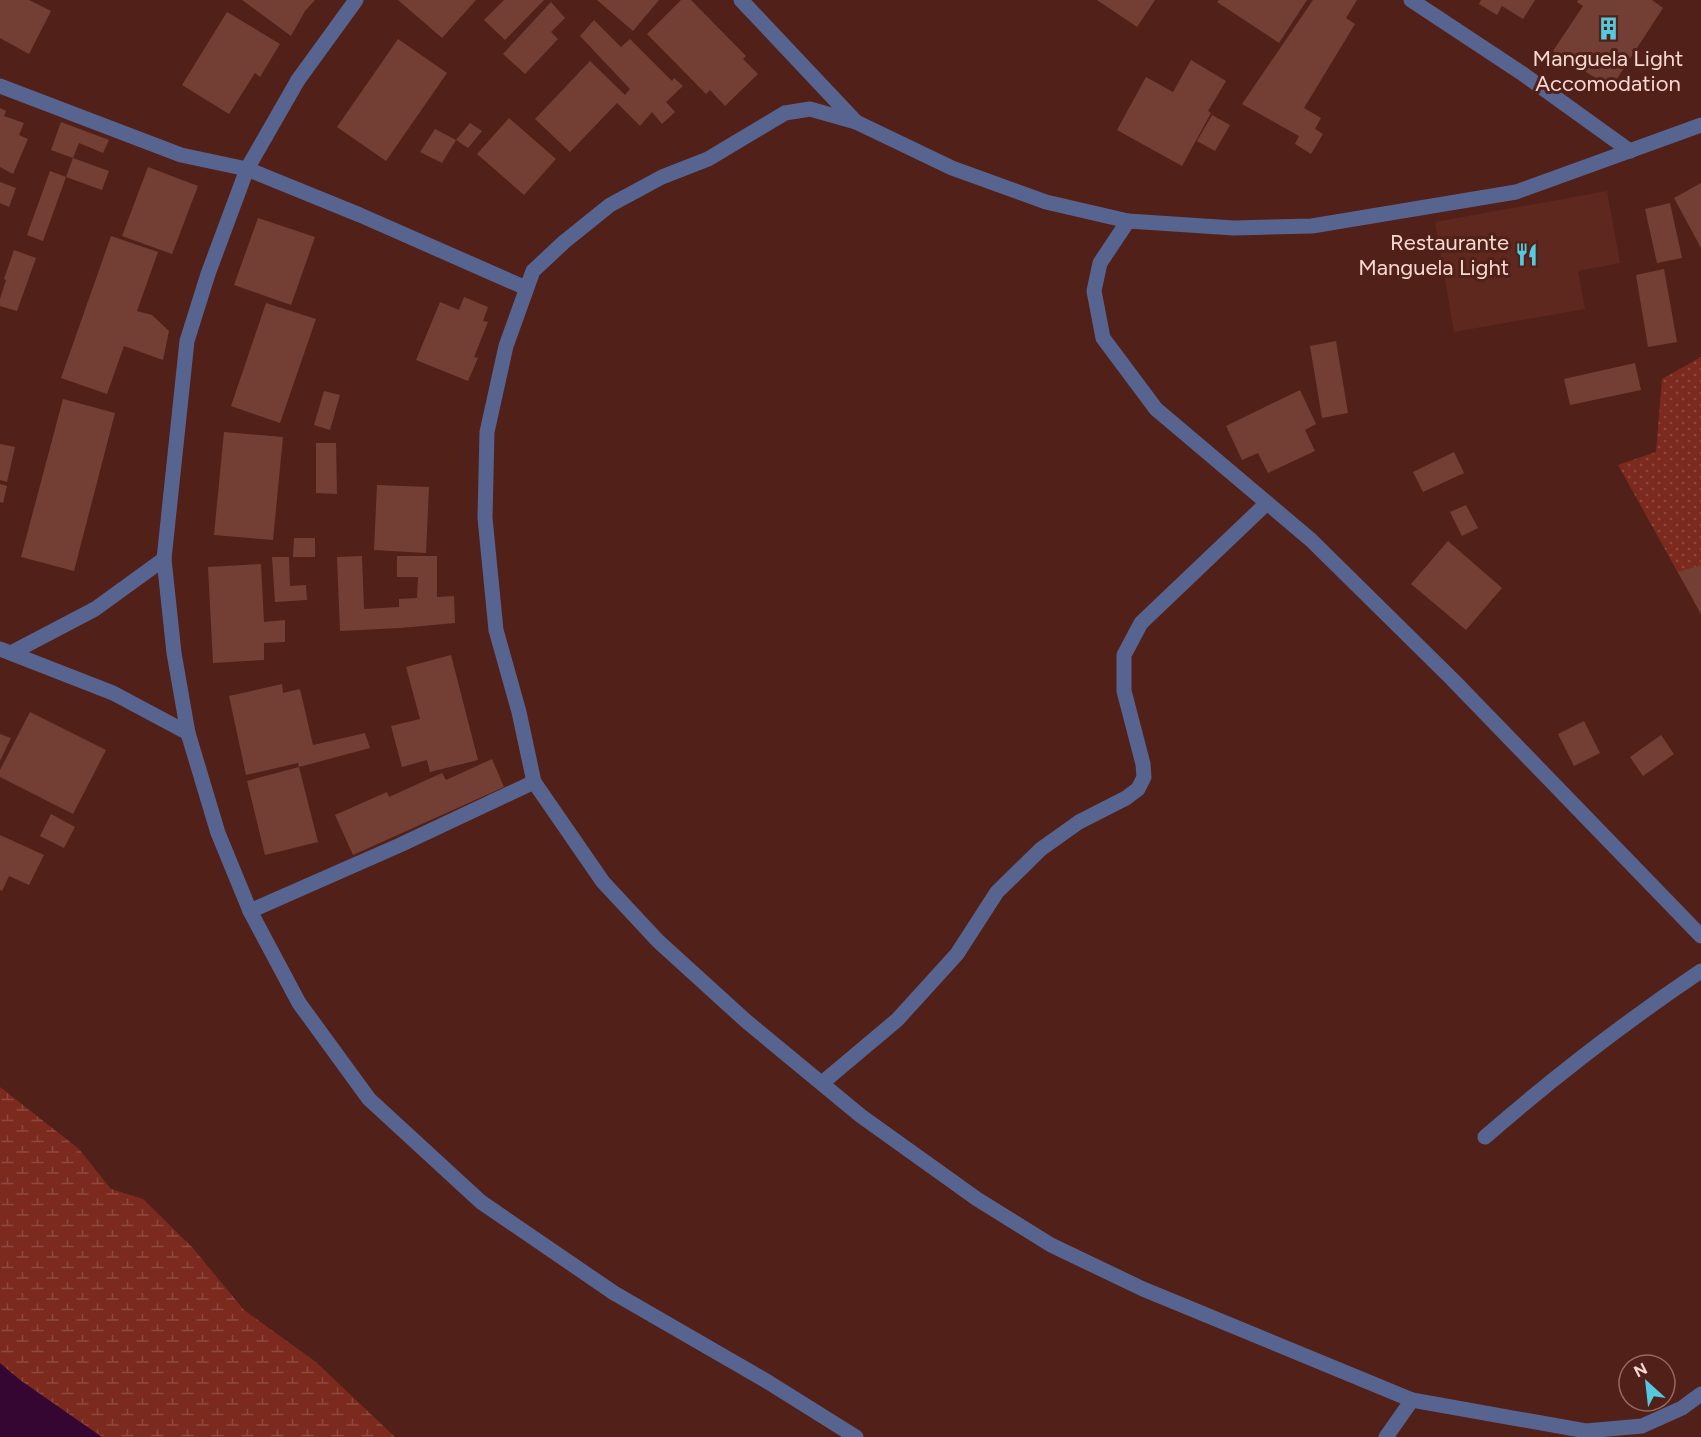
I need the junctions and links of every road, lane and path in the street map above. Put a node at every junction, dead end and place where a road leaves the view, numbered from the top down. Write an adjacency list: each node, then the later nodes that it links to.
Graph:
1 (356, 0): 8 (street)
2 (741, 0): 5 (street)
3 (1411, 0): 7 (street)
4 (0, 86): 8 (street)
5 (856, 122): 9 (street); 10 (street)
6 (1701, 125): 7 (street)
7 (1630, 151): 9 (street)
8 (247, 169): 10 (street); 12 (street)
9 (1128, 221): 11 (street)
10 (526, 288): 15 (street)
11 (1267, 503): 17 (street); 19 (street)
12 (164, 559): 13 (street); 14 (street)
13 (7, 651): 14 (street)
14 (188, 733): 16 (street)
15 (534, 782): 16 (street); 19 (street)
16 (250, 911): 23 (street)
17 (1701, 936)
18 (1701, 971): 20 (street)
19 (822, 1083): 22 (street)
20 (1485, 1137)
21 (1701, 1394): 22 (street)
22 (1412, 1400): 24 (street)
23 (856, 1437)
24 (1386, 1437)

